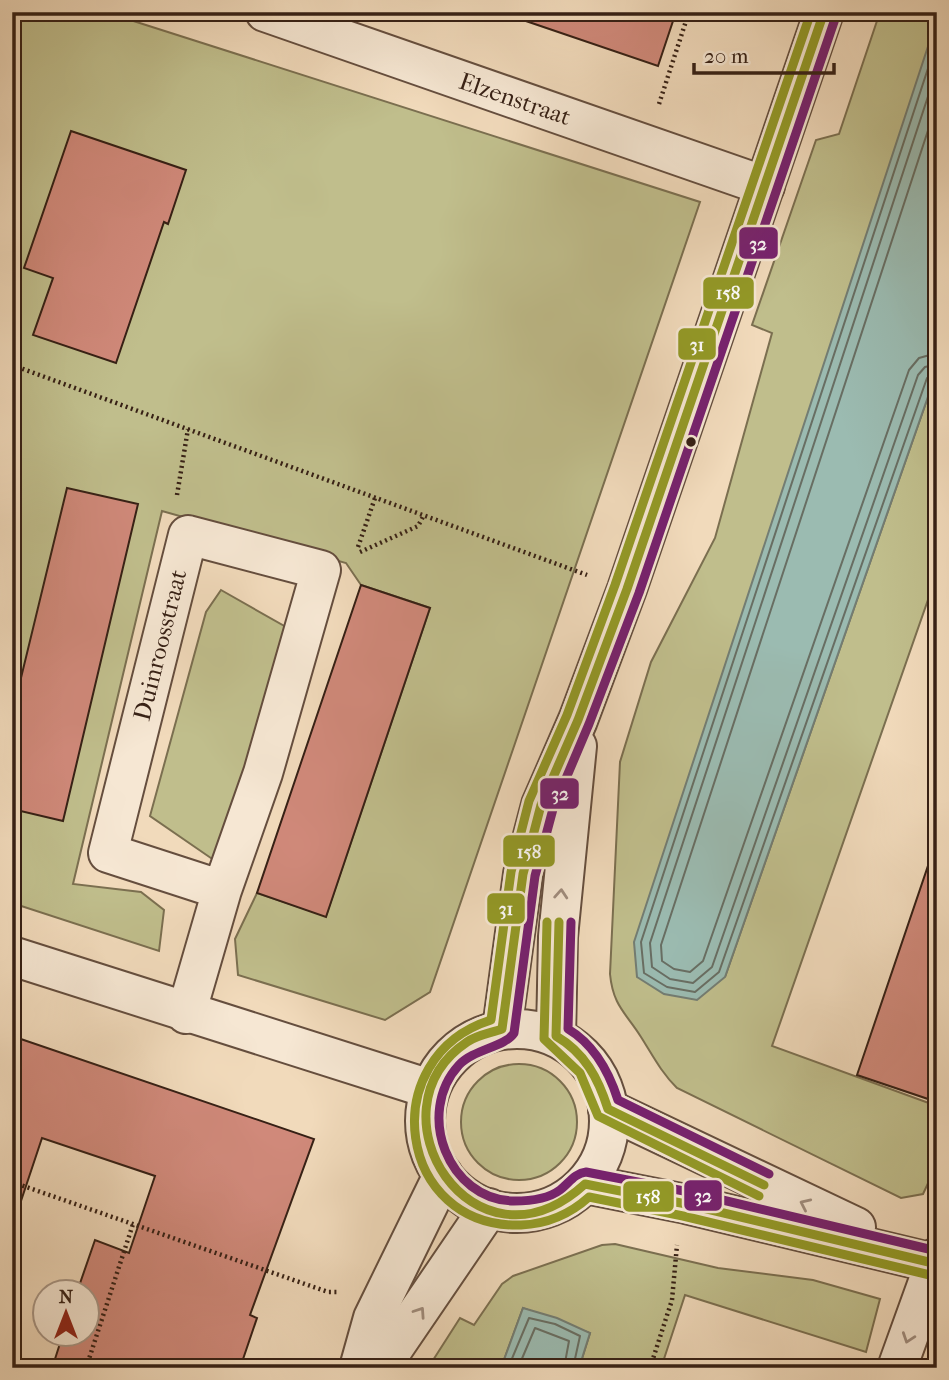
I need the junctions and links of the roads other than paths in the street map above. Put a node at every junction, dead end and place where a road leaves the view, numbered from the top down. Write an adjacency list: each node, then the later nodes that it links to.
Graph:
1 (265, 12): 3 (street, Elzenstraat)
2 (824, 12): 3 (street)
3 (765, 186): 4 (street)
4 (578, 720): 8 (street); 9 (street, one-way to 4)
5 (222, 890): 5 (street, Duinroosstraat); 7 (street, Duinroosstraat)
6 (12, 957): 7 (street)
7 (186, 1014): 10 (street)
8 (502, 1029): 9 (street); 10 (street)
9 (556, 1036): 11 (street)
10 (430, 1089): 12 (street)
11 (608, 1109): 13 (street); 15 (street, one-way to 11)
12 (443, 1175): 14 (street); 16 (street)
13 (585, 1184): 14 (street); 15 (street)
14 (489, 1209): 17 (street, one-way to 14)
15 (936, 1261): 18 (street, one-way to 18)
16 (359, 1368)
17 (380, 1368)
18 (897, 1368)

